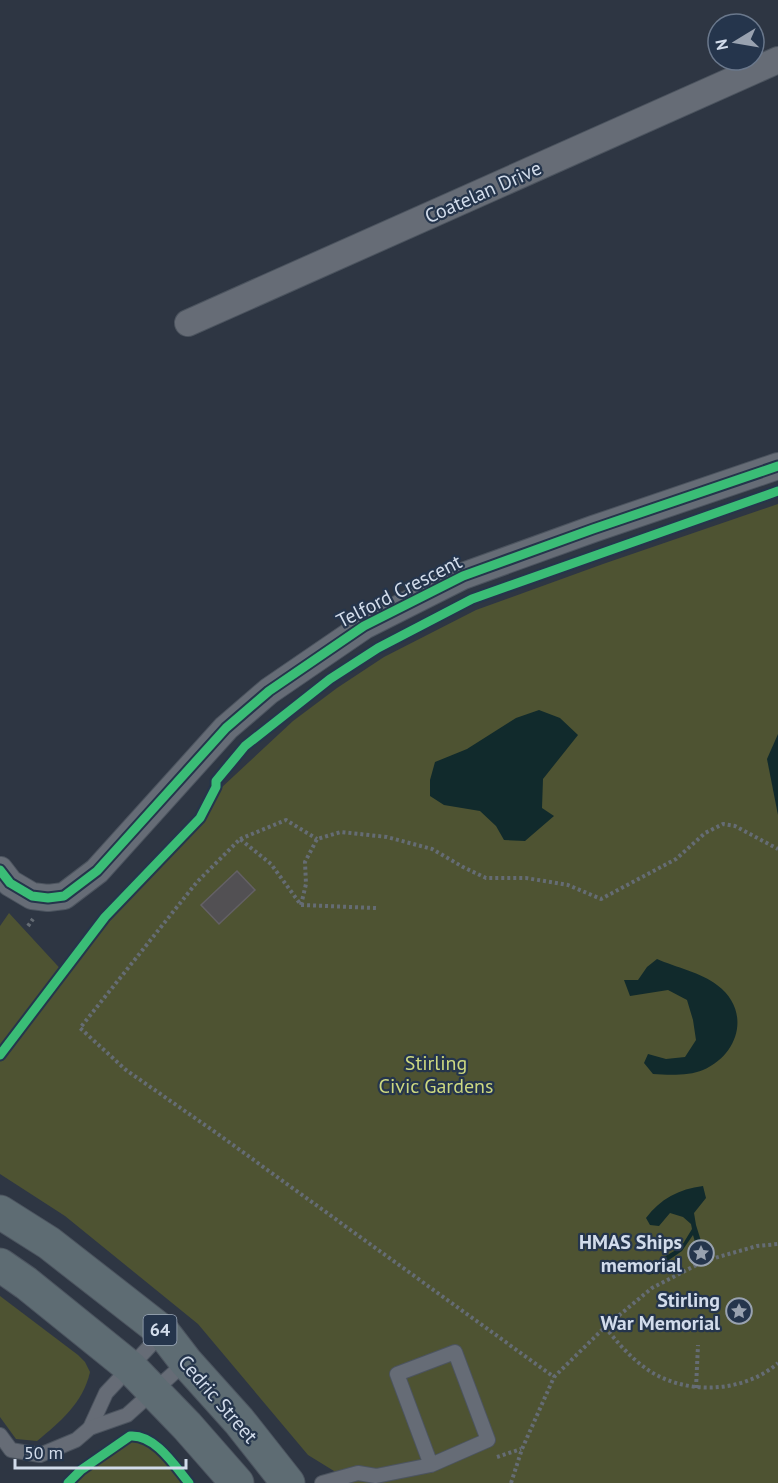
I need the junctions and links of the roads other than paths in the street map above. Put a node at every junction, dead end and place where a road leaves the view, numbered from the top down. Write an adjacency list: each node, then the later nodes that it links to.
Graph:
1 (778, 60): 2 (street, Coatelan Drive)
2 (188, 323)
3 (778, 466): 4 (street, Telford Crescent)
4 (0, 870)
5 (0, 1212): 7 (main road, Cedric Street / 64)
6 (0, 1265): 9 (main road, Cedric Street / 64)
7 (163, 1332): 8 (main road, Cedric Street / 64); 9 (lane)
8 (186, 1362): 10 (lane); 16 (main road, Cedric Street / 64)
9 (130, 1367): 10 (main road, Cedric Street / 64); 11 (lane)
10 (153, 1390): 11 (lane); 15 (main road, Cedric Street / 64)
11 (90, 1428): 12 (lane)
12 (0, 1435)
13 (431, 1464): 13 (lane); 14 (lane)
14 (371, 1479): 17 (lane)
15 (237, 1483)
16 (288, 1483)
17 (322, 1483)

